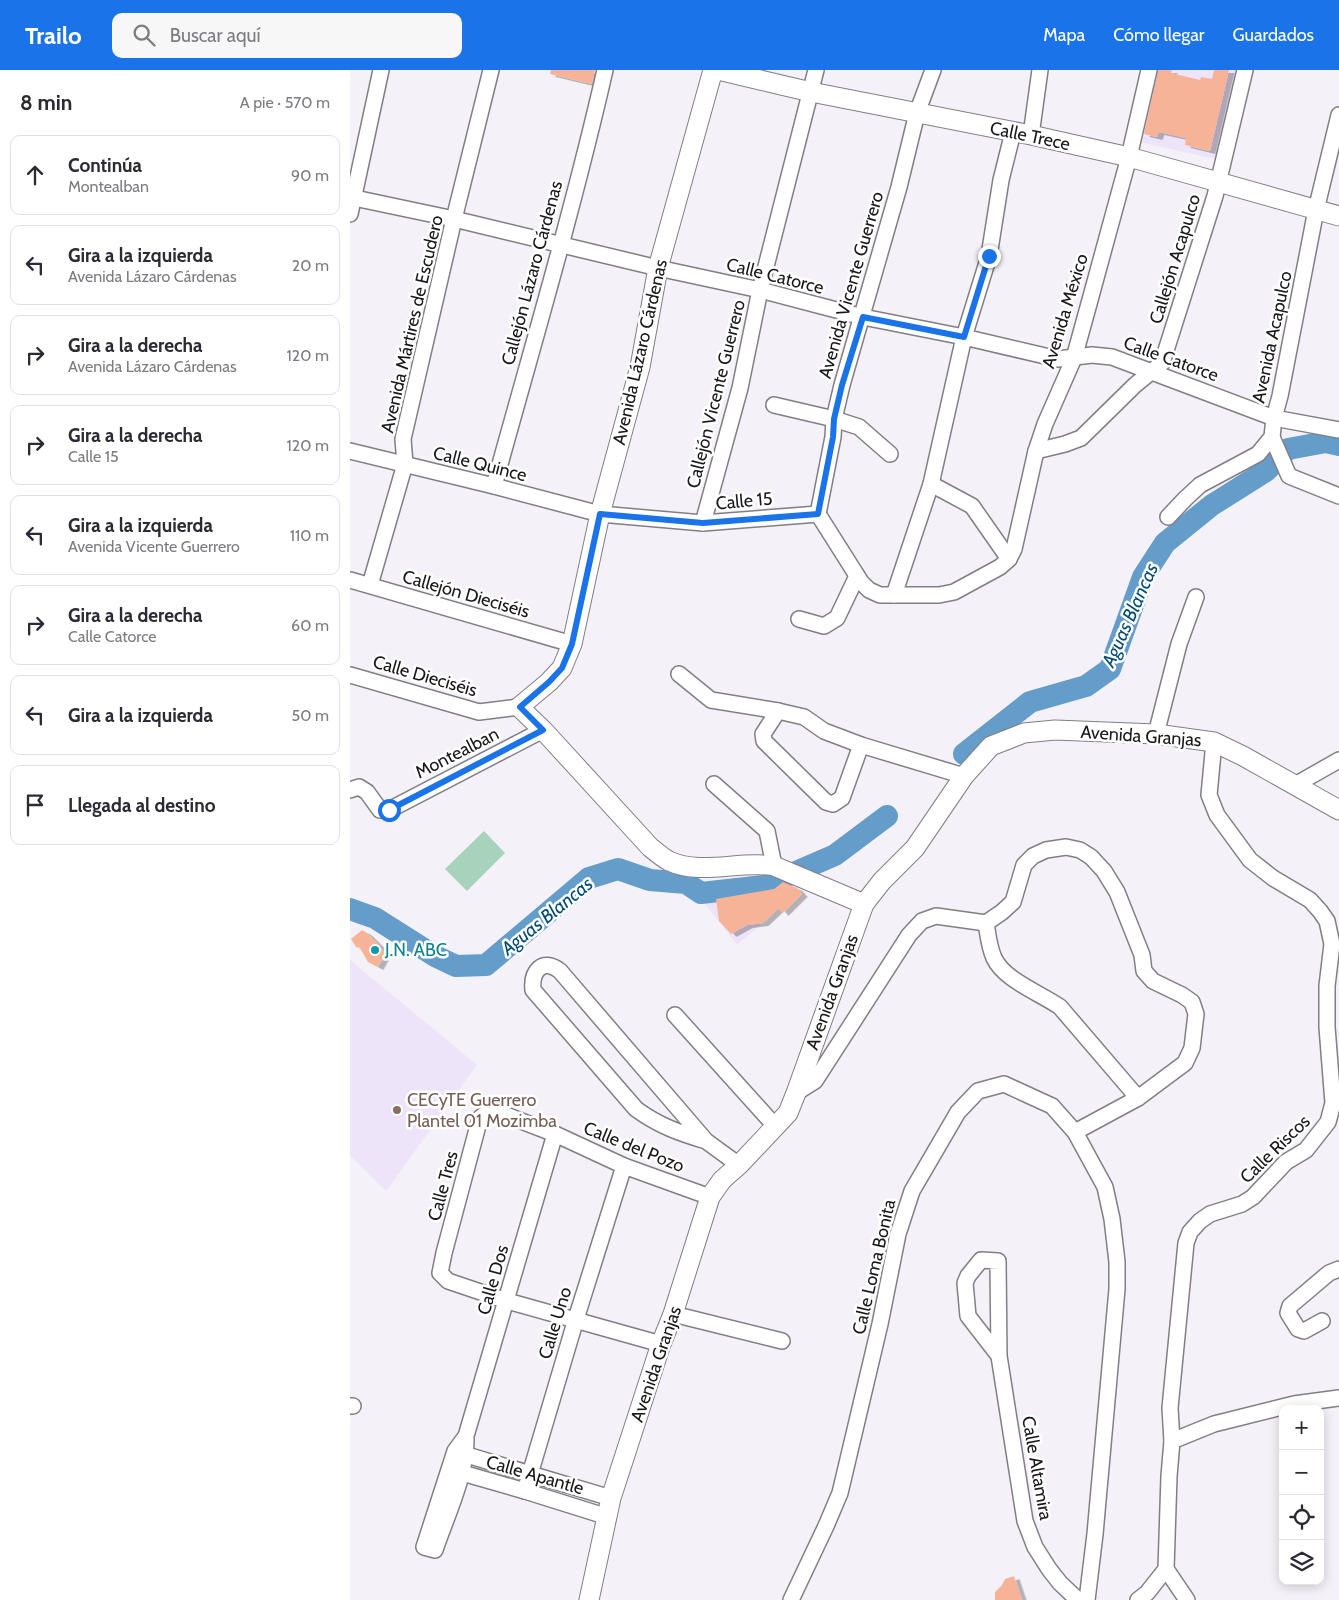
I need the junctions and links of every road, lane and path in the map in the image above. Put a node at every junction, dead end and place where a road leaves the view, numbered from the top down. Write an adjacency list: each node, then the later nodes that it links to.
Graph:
1 (381, 70): 18 (street)
2 (491, 70): 22 (street, Avenida Mártires de Escudero)
3 (605, 70): 23 (street, Callejón Lázaro Cárdenas)
4 (713, 70): 24 (main road, Avenida Lázaro Cárdenas)
5 (718, 70): 11 (main road, Calle Trece)
6 (816, 70): 11 (street, Callejón Vicente Guerrero)
7 (933, 70): 12 (street, Avenida Vicente Guerrero)
8 (1040, 70): 15 (street)
9 (1149, 70): 16 (street, Avenida México)
10 (1245, 70): 17 (street, Callejón Acapulco)
11 (811, 92): 12 (main road, Calle Trece); 25 (street, Callejón Vicente Guerrero)
12 (917, 113): 14 (main road, Calle Trece); 26 (street, Avenida Vicente Guerrero)
13 (1339, 115): 19 (street, Avenida Acapulco)
14 (1013, 132): 15 (main road, Calle Trece); 27 (street)
15 (1032, 135): 16 (main road, Calle Trece)
16 (1129, 157): 17 (main road, Calle Trece); 28 (street, Avenida México)
17 (1218, 181): 19 (main road, Calle Trece); 29 (street, Callejón Acapulco)
18 (352, 197): 20 (street); 22 (street, Calle Catorce)
19 (1316, 210): 21 (main road, Calle Trece); 31 (street, Avenida Acapulco)
20 (350, 214)
21 (1339, 216)
22 (454, 219): 23 (street, Calle Catorce); 38 (street, Avenida Mártires de Escudero)
23 (560, 244): 24 (street, Calle Catorce); 40 (street, Callejón Lázaro Cárdenas)
24 (658, 268): 25 (street, Calle Catorce); 42 (main road, Avenida Lázaro Cárdenas)
25 (760, 290): 26 (street, Calle Catorce); 45 (street, Callejón Vicente Guerrero)
26 (863, 317): 27 (street, Calle Catorce); 32 (street, Avenida Vicente Guerrero)
27 (964, 337): 28 (street, Calle Catorce); 39 (street)
28 (1074, 358): 29 (street, Calle Catorce); 36 (street, Avenida México)
29 (1152, 371): 31 (street, Calle Catorce); 36 (street, Callejón Acapulco)
30 (774, 405): 32 (street)
31 (1274, 418): 33 (street, Calle Catorce); 34 (street, Avenida Acapulco)
32 (834, 419): 37 (street); 43 (street, Avenida Vicente Guerrero)
33 (1339, 430)
34 (1272, 437): 41 (street); 44 (street)
35 (350, 451): 38 (street, Calle Quince)
36 (1036, 451): 46 (street, Avenida México)
37 (890, 454)
38 (405, 464): 40 (street, Calle Quince); 49 (street, Avenida Mártires de Escudero)
39 (931, 484): 46 (street); 50 (street)
40 (494, 486): 42 (street, Calle Quince)
41 (1339, 496)
42 (600, 514): 45 (street, Calle 15); 53 (main road, Avenida Lázaro Cárdenas)
43 (818, 514): 45 (street, Calle 15); 47 (street)
44 (1168, 517)
45 (703, 523)
46 (1008, 559): 50 (street)
47 (857, 576): 50 (street); 52 (street)
48 (350, 580): 49 (street, Callejón Dieciséis)
49 (370, 585): 53 (street, Callejón Dieciséis)
50 (894, 595)
51 (1196, 597): 59 (street)
52 (798, 618)
53 (572, 644): 56 (main road, Avenida Lázaro Cárdenas)
54 (679, 674): 57 (street)
55 (350, 675): 56 (street, Calle Dieciséis)
56 (520, 707): 58 (main road)
57 (778, 711): 61 (street); 61 (street)
58 (543, 730): 66 (street, Montealban); 68 (main road)
59 (1156, 734): 60 (main road, Avenida Granjas); 63 (main road, Avenida Granjas)
60 (1214, 742): 65 (main road, Avenida Granjas); 91 (street, Calle Riscos)
61 (861, 745): 63 (street)
62 (1339, 760): 65 (street)
63 (964, 776): 69 (main road, Avenida Granjas)
64 (714, 784): 68 (street)
65 (1295, 785): 67 (main road, Avenida Granjas)
66 (350, 790)
67 (1339, 810)
68 (774, 866): 69 (main road)
69 (864, 904): 72 (main road, Avenida Granjas)
70 (986, 923): 72 (street); 73 (street); 73 (street)
71 (676, 1015): 75 (street)
72 (796, 1093): 75 (main road, Avenida Granjas)
73 (1138, 1098): 76 (street)
74 (488, 1112): 77 (street, Calle del Pozo); 83 (street, Calle Tres)
75 (776, 1127): 79 (main road, Avenida Granjas)
76 (1076, 1132): 99 (street, Calle Loma Bonita); 101 (street, Calle Loma Bonita)
77 (554, 1134): 80 (street, Calle del Pozo); 83 (street, Calle Dos)
78 (706, 1141): 78 (street); 79 (street)
79 (739, 1165): 81 (main road, Avenida Granjas)
80 (624, 1166): 81 (street, Calle del Pozo); 85 (street, Calle Uno)
81 (710, 1197): 84 (main road, Avenida Granjas)
82 (1339, 1269): 86 (street)
83 (506, 1300): 85 (street); 92 (street, Calle Dos)
84 (673, 1314): 87 (street); 88 (main road, Avenida Granjas)
85 (576, 1319): 88 (street); 94 (street, Calle Uno)
86 (1322, 1321)
87 (782, 1341)
88 (661, 1344): 96 (main road, Avenida Granjas)
89 (999, 1356): 89 (street, Calle Altamira); 100 (street, Calle Altamira)
90 (1339, 1398): 91 (street)
91 (1172, 1440): 97 (street, Calle Riscos)
92 (461, 1453): 93 (street, Calle Dos); 94 (street, Calle Apantle)
93 (456, 1472): 95 (street, Calle Apantle)
94 (530, 1474): 95 (street, Calle Uno); 96 (street, Calle Apantle)
95 (525, 1491): 96 (street, Calle Apantle)
96 (610, 1508): 98 (main road, Avenida Granjas)
97 (1166, 1569): 102 (street); 103 (street)
98 (589, 1600)
99 (791, 1600)
100 (1078, 1600)
101 (1087, 1600)
102 (1138, 1600)
103 (1187, 1600)

